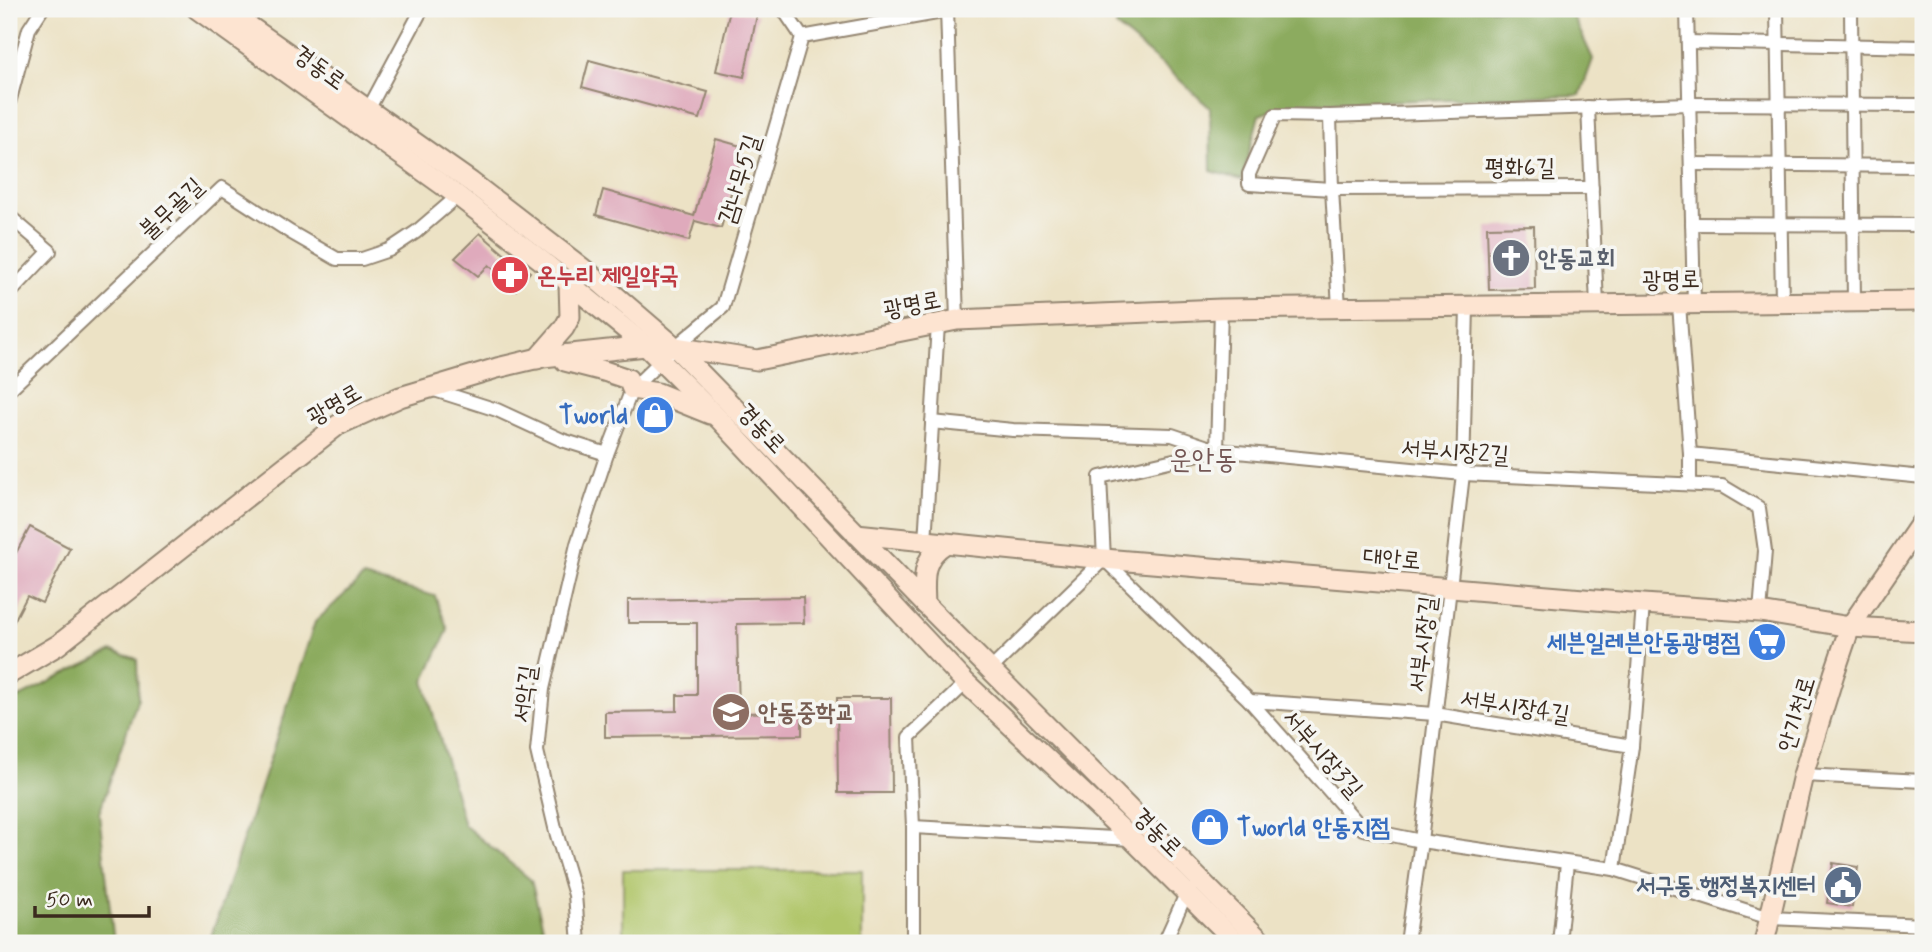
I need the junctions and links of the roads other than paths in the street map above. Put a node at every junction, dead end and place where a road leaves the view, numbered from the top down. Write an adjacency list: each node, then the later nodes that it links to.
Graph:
1 (42, 9): 15 (street)
2 (197, 9): 29 (street, 경동로)
3 (225, 9): 21 (street, 경동로)
4 (422, 9): 21 (street)
5 (783, 9): 10 (street)
6 (1687, 9): 11 (street)
7 (1776, 9): 12 (street)
8 (1851, 9): 13 (street)
9 (948, 10): 10 (street); 45 (street)
10 (803, 37): 47 (street, 감나무5길)
11 (1688, 42): 12 (street); 16 (street)
12 (1777, 44): 13 (street); 17 (street)
13 (1851, 46): 14 (street); 19 (street)
14 (1923, 47)
15 (9, 103)
16 (1689, 104): 17 (street); 20 (street); 23 (street)
17 (1778, 104): 19 (street); 24 (street)
18 (1923, 104): 19 (street)
19 (1852, 105): 25 (street)
20 (1588, 107): 22 (street); 27 (street)
21 (368, 110): 47 (street, 경동로)
22 (1330, 116): 28 (street); 28 (street, 평화6길)
23 (1691, 164): 24 (street); 31 (street)
24 (1779, 165): 25 (street); 32 (street)
25 (1853, 165): 26 (street); 33 (street)
26 (1923, 166)
27 (1592, 188): 28 (street, 평화6길); 41 (street)
28 (1332, 189): 43 (street)
29 (458, 197): 35 (street, 경동로); 51 (street, 불무골길)
30 (9, 216): 36 (street)
31 (1692, 224): 32 (street); 40 (street)
32 (1780, 224): 33 (street); 38 (street)
33 (1853, 225): 34 (street); 39 (street)
34 (1923, 225)
35 (569, 283): 46 (street, 경동로); 48 (street)
36 (9, 294)
37 (1923, 301): 39 (street, 광명로)
38 (1782, 302): 39 (street, 광명로); 40 (street, 광명로)
39 (1854, 302)
40 (1686, 304): 41 (street, 광명로); 56 (street)
41 (1597, 305): 42 (street, 광명로)
42 (1466, 306): 43 (street, 광명로); 57 (street, 서부시장길)
43 (1339, 308): 44 (street, 광명로)
44 (1221, 309): 45 (street, 광명로); 54 (street)
45 (947, 322): 47 (street, 광명로); 53 (street)
46 (646, 346): 47 (street, 광명로); 48 (street, 광명로)
47 (669, 354): 50 (street, 서악길); 52 (street, 경동로); 61 (street, 경동로)
48 (540, 358): 49 (street, 광명로); 50 (street)
49 (429, 388): 55 (street); 72 (street, 광명로)
50 (632, 389): 52 (street); 55 (street, 서악길)
51 (9, 390)
52 (719, 419): 73 (street, 경동로)
53 (932, 422): 54 (street); 62 (street)
54 (1217, 450): 57 (street, 서부시장2길); 64 (street, 서부시장2길)
55 (607, 454): 87 (street, 서악길)
56 (1690, 454): 58 (street); 59 (street)
57 (1463, 474): 59 (street, 서부시장2길); 65 (street, 서부시장길)
58 (1923, 477)
59 (1690, 484): 68 (street, 서부시장2길)
60 (1923, 520): 69 (street, 안기천로)
61 (856, 534): 62 (street, 대안로); 66 (street, 경동로)
62 (925, 542): 63 (street, 대안로)
63 (945, 544): 64 (street, 대안로); 66 (street)
64 (1104, 559): 65 (street, 대안로); 71 (street); 74 (street, 서부시장3길)
65 (1450, 587): 67 (street, 대안로); 75 (street, 서부시장길)
66 (925, 604): 71 (street, 경동로)
67 (1643, 604): 68 (street, 대안로); 76 (street)
68 (1760, 612): 69 (street, 대안로)
69 (1850, 627): 70 (street, 대안로); 77 (street, 안기천로)
70 (1923, 631)
71 (990, 670): 91 (street, 경동로)
72 (9, 674)
73 (966, 683): 79 (street); 80 (street, 경동로)
74 (1250, 701): 75 (street, 서부시장4길); 81 (street, 서부시장3길)
75 (1435, 715): 76 (street, 서부시장4길); 81 (street, 서부시장길)
76 (1632, 746): 83 (street)
77 (1803, 775): 78 (street); 85 (street, 안기천로)
78 (1923, 781)
79 (912, 827): 80 (street); 88 (street)
80 (1132, 839): 84 (street, 경동로)
81 (1421, 841): 82 (street, 서부시장3길); 92 (street, 서부시장길)
82 (1567, 863): 83 (street, 서부시장3길); 93 (street)
83 (1614, 869): 85 (street, 서부시장3길)
84 (1186, 894): 89 (street); 90 (street, 경동로)
85 (1770, 918): 86 (street, 서부시장3길); 94 (street, 안기천로)
86 (1923, 925)
87 (579, 943)
88 (913, 943)
89 (1164, 943)
90 (1237, 943)
91 (1263, 943)
92 (1407, 943)
93 (1559, 943)
94 (1764, 943)

